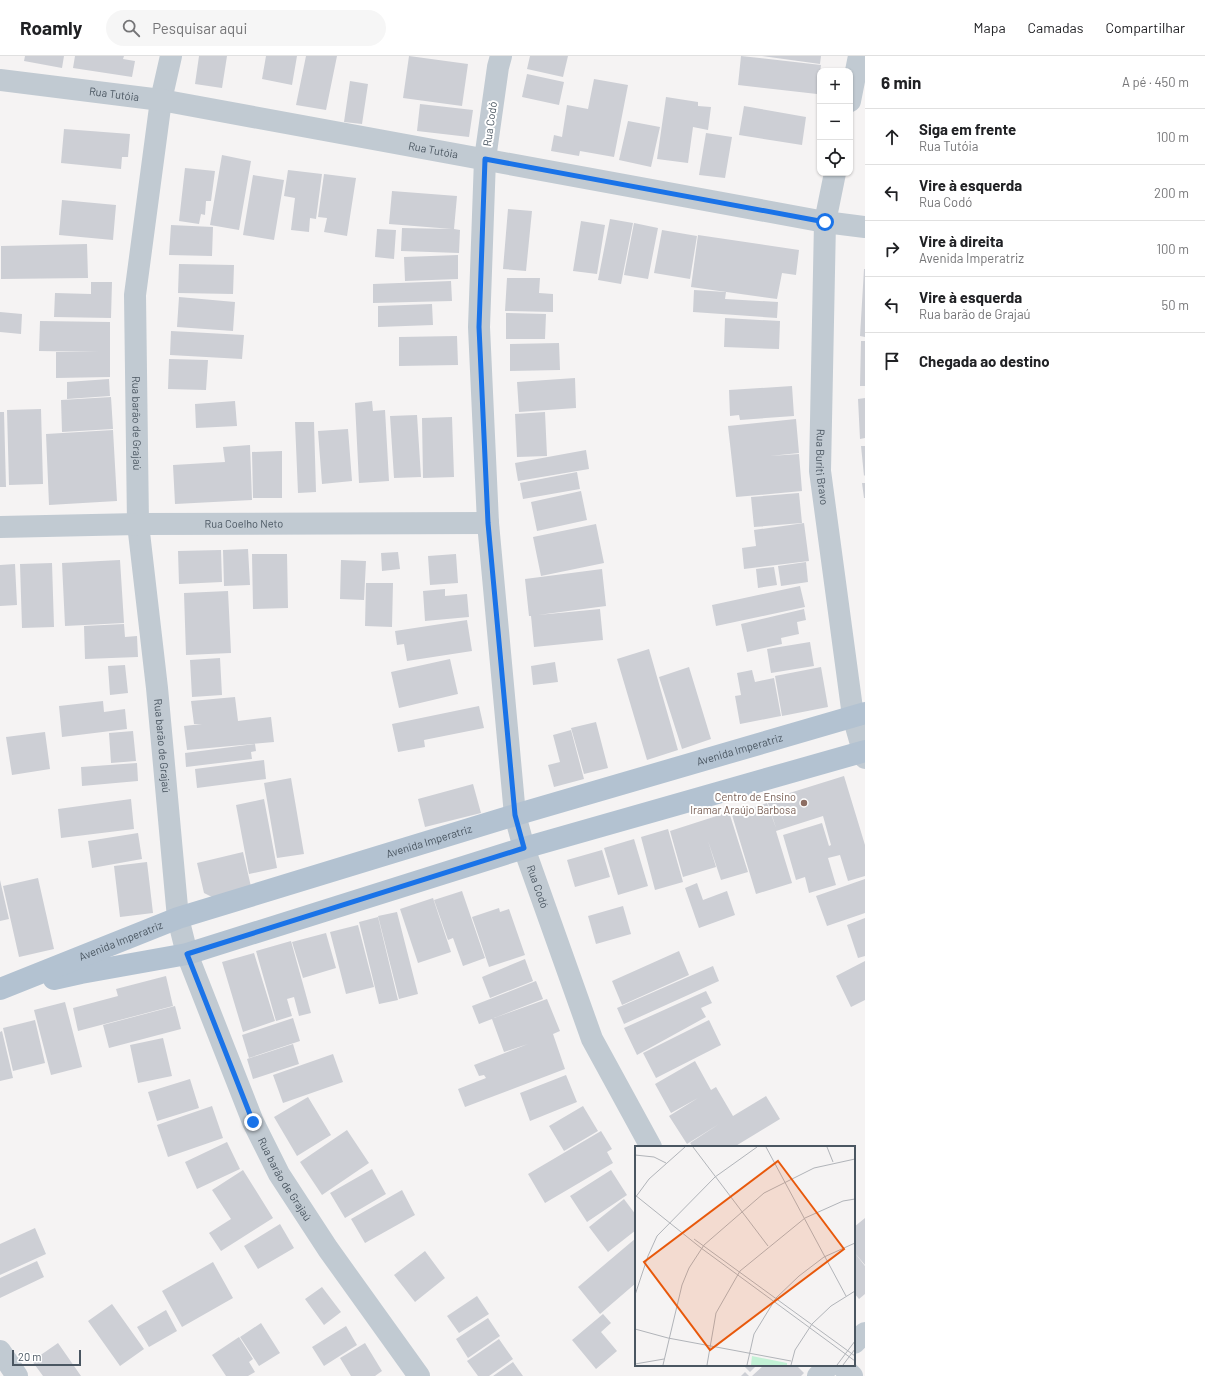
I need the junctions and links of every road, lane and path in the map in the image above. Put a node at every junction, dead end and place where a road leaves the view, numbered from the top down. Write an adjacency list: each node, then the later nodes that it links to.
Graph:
1 (171, 56): 6 (street, Rua barão de Grajaú)
2 (501, 56): 7 (street, Rua Codó)
3 (859, 56): 5 (street)
4 (0, 80): 6 (street, Rua Tutóia)
5 (853, 86)
6 (161, 100): 7 (street, Rua Tutóia); 12 (street, Rua barão de Grajaú)
7 (485, 159): 9 (street, Rua Tutóia); 11 (street, Rua Codó)
8 (834, 176): 9 (street, Rua Buriti Bravo)
9 (825, 222): 10 (street, Rua Tutóia); 14 (street, Rua Buriti Bravo)
10 (865, 227)
11 (488, 523): 12 (street, Rua Coelho Neto); 16 (street, Rua Codó)
12 (138, 524): 13 (street, Rua Coelho Neto); 18 (street, Rua barão de Grajaú)
13 (0, 527)
14 (859, 714): 15 (street, Rua Buriti Bravo); 16 (main road, Avenida Imperatriz)
15 (864, 754): 17 (main road, Avenida Imperatriz)
16 (515, 815): 17 (street, Rua Codó); 18 (main road, Avenida Imperatriz)
17 (524, 848): 19 (main road, Avenida Imperatriz); 21 (street, Rua Codó)
18 (178, 918): 19 (street, Rua barão de Grajaú); 20 (main road, Avenida Imperatriz)
19 (187, 954): 20 (main road, Avenida Imperatriz); 28 (street, Rua barão de Grajaú)
20 (0, 990)
21 (650, 1146)
22 (865, 1334): 23 (street)
23 (855, 1342)
24 (0, 1351): 27 (street)
25 (829, 1366): 29 (street)
26 (842, 1366): 30 (street)
27 (17, 1376)
28 (419, 1376)
29 (818, 1376)
30 (852, 1376)

